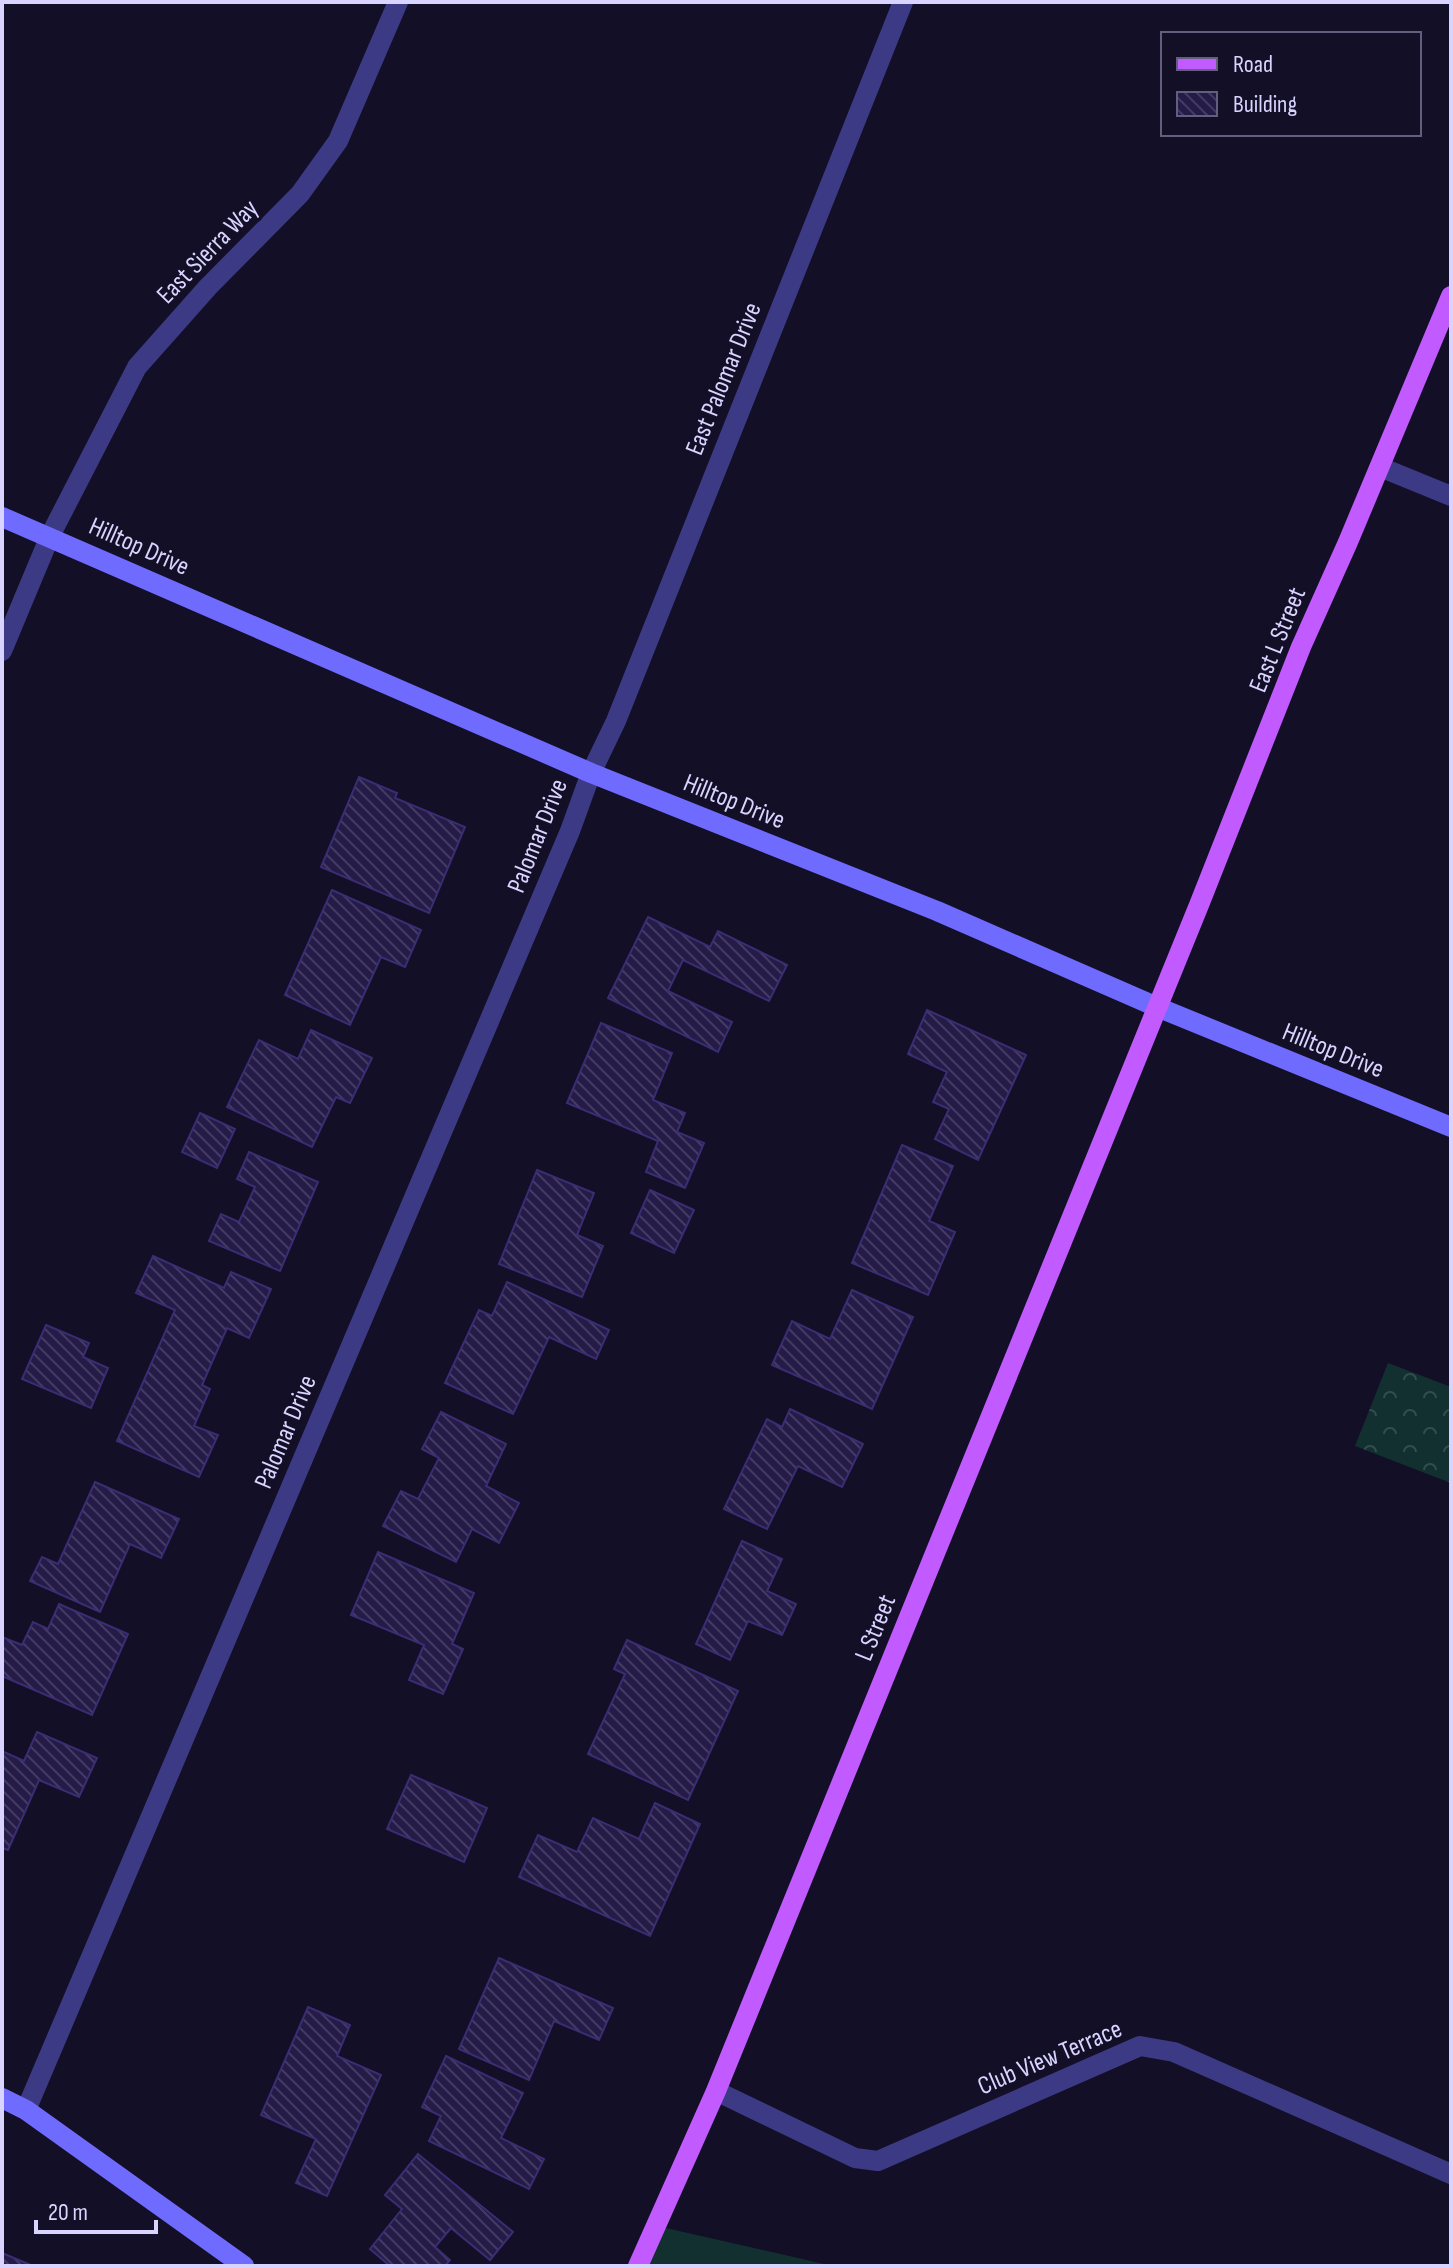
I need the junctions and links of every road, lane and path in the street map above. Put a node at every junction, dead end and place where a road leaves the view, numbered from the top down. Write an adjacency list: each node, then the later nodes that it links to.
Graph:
1 (398, 2): 7 (street, East Sierra Way)
2 (903, 2): 9 (street, East Palomar Drive)
3 (1451, 296): 4 (main road, East L Street)
4 (1380, 467): 5 (street); 10 (main road, East L Street)
5 (1451, 496)
6 (2, 517): 7 (main road, Hilltop Drive)
7 (50, 536): 8 (street, East Sierra Way); 9 (main road, Hilltop Drive)
8 (2, 651)
9 (591, 773): 10 (main road, Hilltop Drive); 14 (street, Palomar Drive)
10 (1157, 1007): 11 (main road, Hilltop Drive); 12 (main road, L Street)
11 (1451, 1127)
12 (716, 2091): 15 (street, Club View Terrace); 17 (main road, L Street)
13 (2, 2098): 14 (main road)
14 (26, 2110): 16 (main road)
15 (1451, 2174)
16 (244, 2266)
17 (638, 2266)

